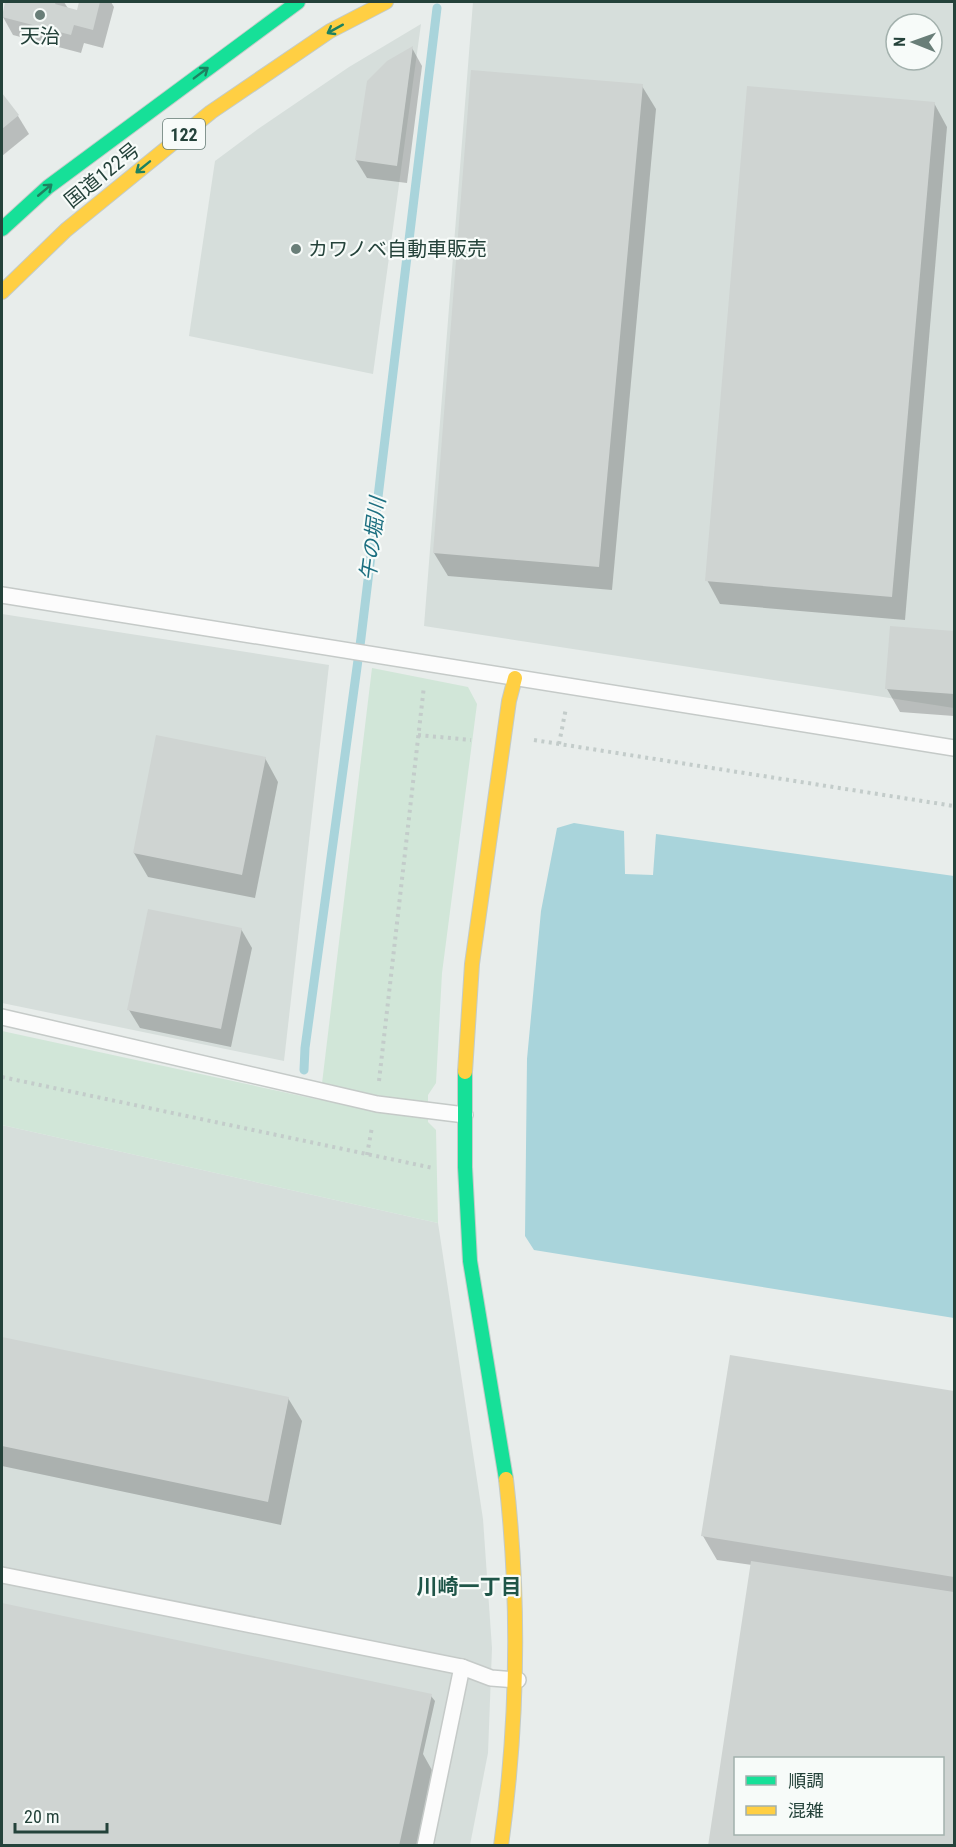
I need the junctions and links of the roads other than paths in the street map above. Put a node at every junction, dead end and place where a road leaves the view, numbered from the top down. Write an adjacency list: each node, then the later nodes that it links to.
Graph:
1 (298, 2): 3 (main road, 国道122号 / 122, one-way to 1)
2 (386, 2): 4 (main road, 国道122号 / 122, one-way to 4)
3 (2, 229)
4 (2, 292)
5 (2, 595): 6 (lane)
6 (515, 678): 7 (lane); 9 (main road)
7 (954, 748)
8 (2, 1017): 9 (lane)
9 (465, 1115): 12 (main road)
10 (2, 1575): 11 (lane)
11 (462, 1667): 12 (lane); 13 (lane)
12 (518, 1680): 14 (main road)
13 (425, 1845)
14 (501, 1845)

